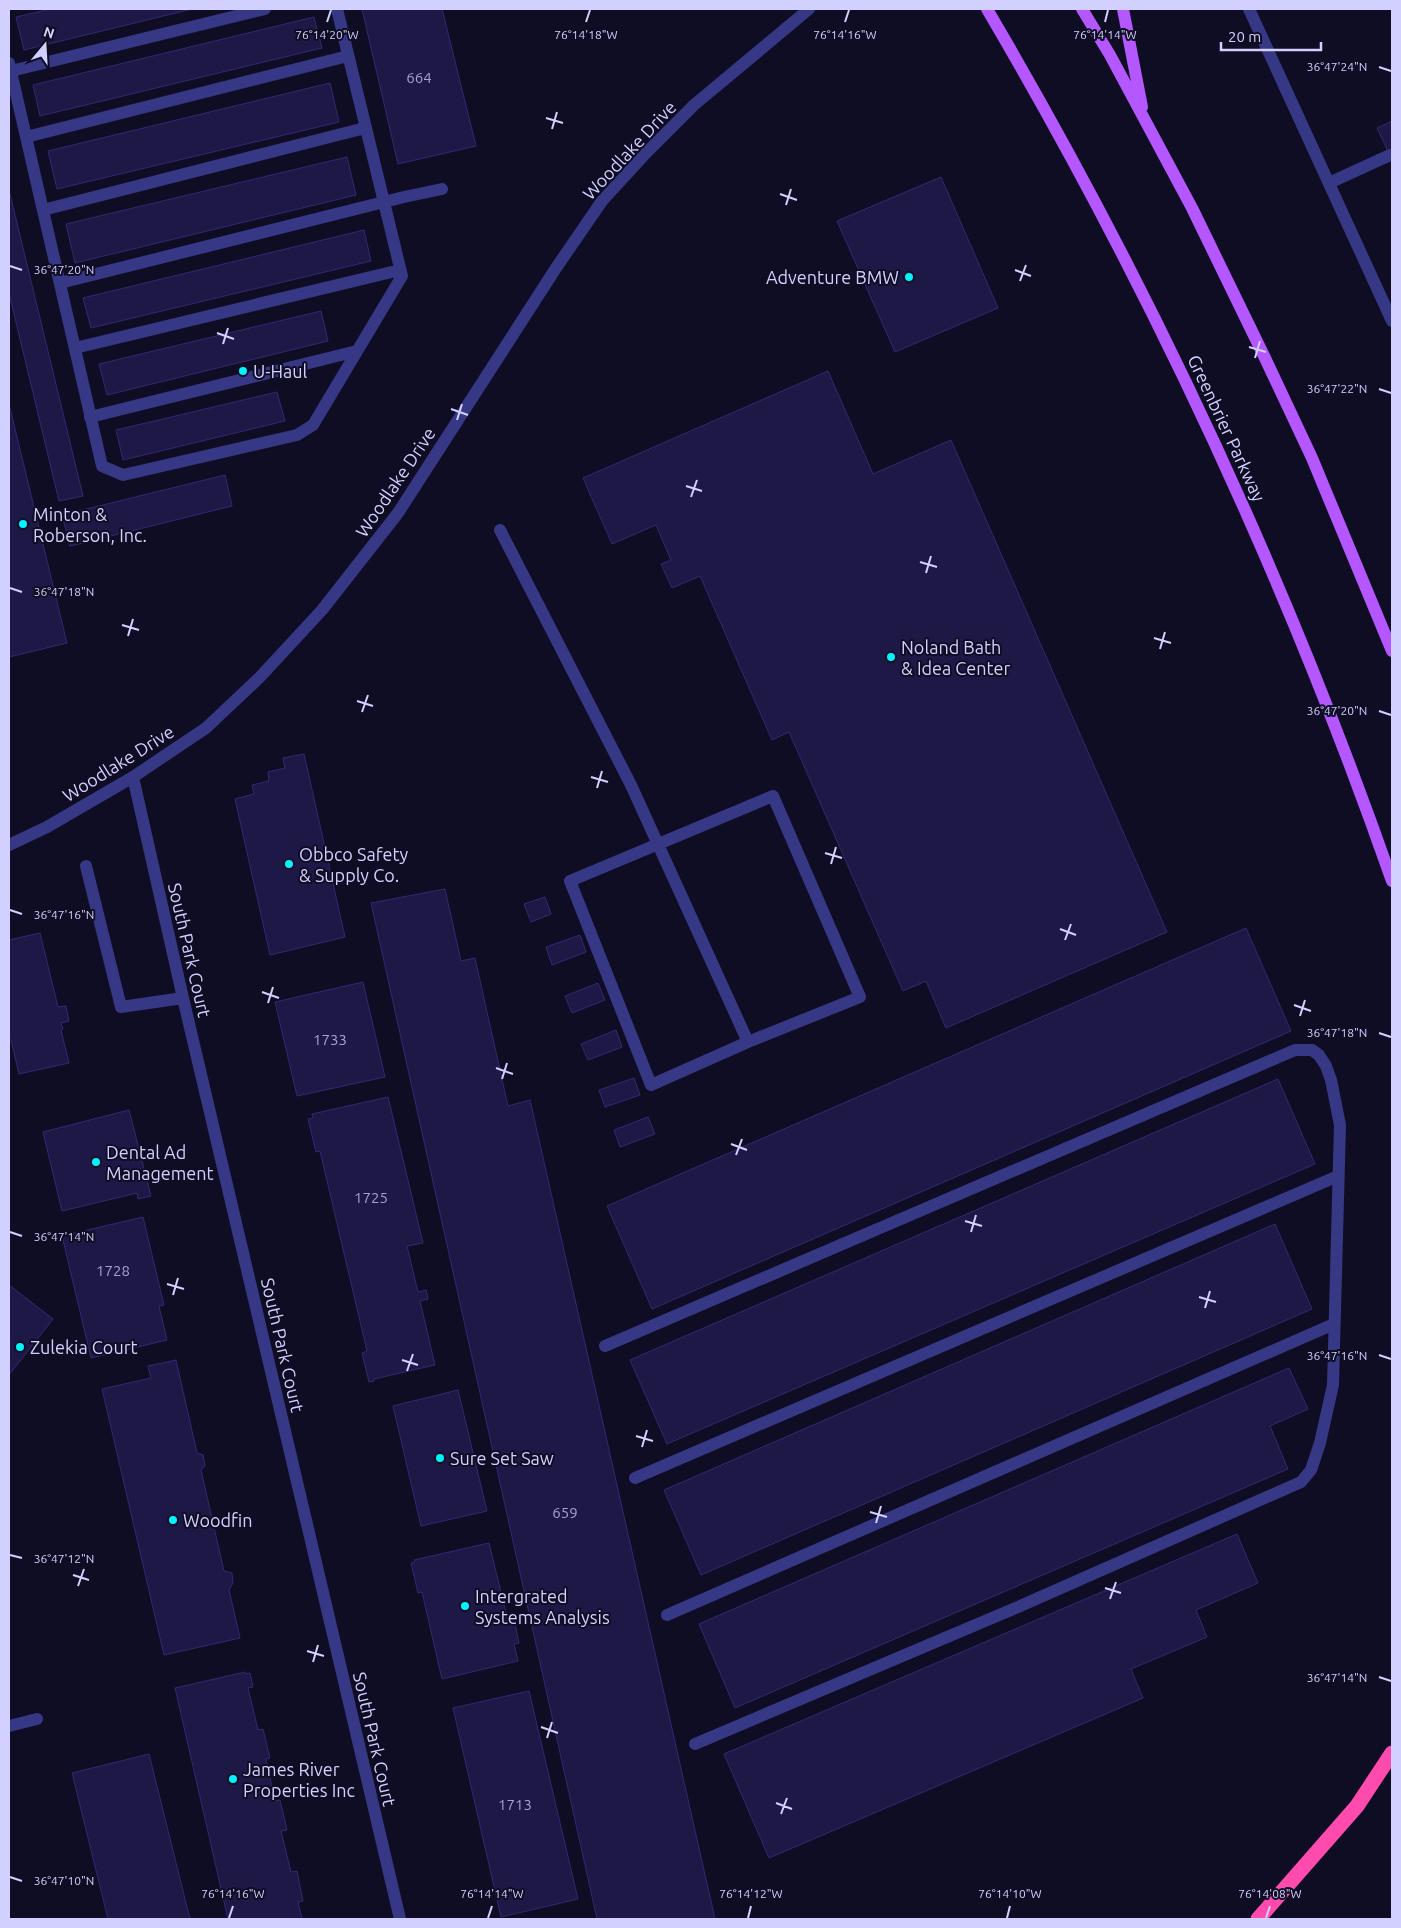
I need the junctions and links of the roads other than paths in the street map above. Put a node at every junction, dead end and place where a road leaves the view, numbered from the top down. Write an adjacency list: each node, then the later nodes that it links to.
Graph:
1 (265, 9): 9 (street)
2 (337, 9): 8 (street)
3 (809, 9): 26 (street, Woodlake Drive)
4 (988, 9): 30 (main road, Greenbrier Parkway)
5 (1082, 9): 10 (main road)
6 (1123, 9): 10 (main road)
7 (1249, 9): 14 (street)
8 (348, 56): 11 (street); 12 (street)
9 (10, 67): 12 (street)
10 (1144, 120): 25 (main road)
11 (366, 128): 16 (street); 17 (street)
12 (26, 137): 17 (street)
13 (1390, 156): 14 (street)
14 (1329, 183): 20 (street)
15 (442, 189): 16 (street)
16 (384, 202): 18 (street); 19 (street)
17 (43, 210): 19 (street)
18 (400, 270): 21 (street); 22 (street)
19 (60, 283): 21 (street)
20 (1392, 321)
21 (75, 348): 23 (street)
22 (357, 351): 23 (street); 23 (street)
23 (90, 417)
24 (500, 530): 28 (street)
25 (1392, 651)
26 (133, 777): 27 (street, Woodlake Drive); 31 (street, South Park Court)
27 (9, 845)
28 (659, 845): 32 (street); 32 (street); 32 (street)
29 (86, 866): 31 (street)
30 (1392, 881)
31 (183, 998): 42 (street, South Park Court)
32 (748, 1042)
33 (1338, 1176): 34 (street); 35 (street); 36 (street)
34 (1334, 1324): 37 (street); 40 (street)
35 (605, 1346)
36 (635, 1478)
37 (667, 1615)
38 (37, 1719): 39 (street)
39 (9, 1726)
40 (695, 1744)
41 (1392, 1753): 43 (highway)
42 (400, 1919)
43 (1258, 1919)

